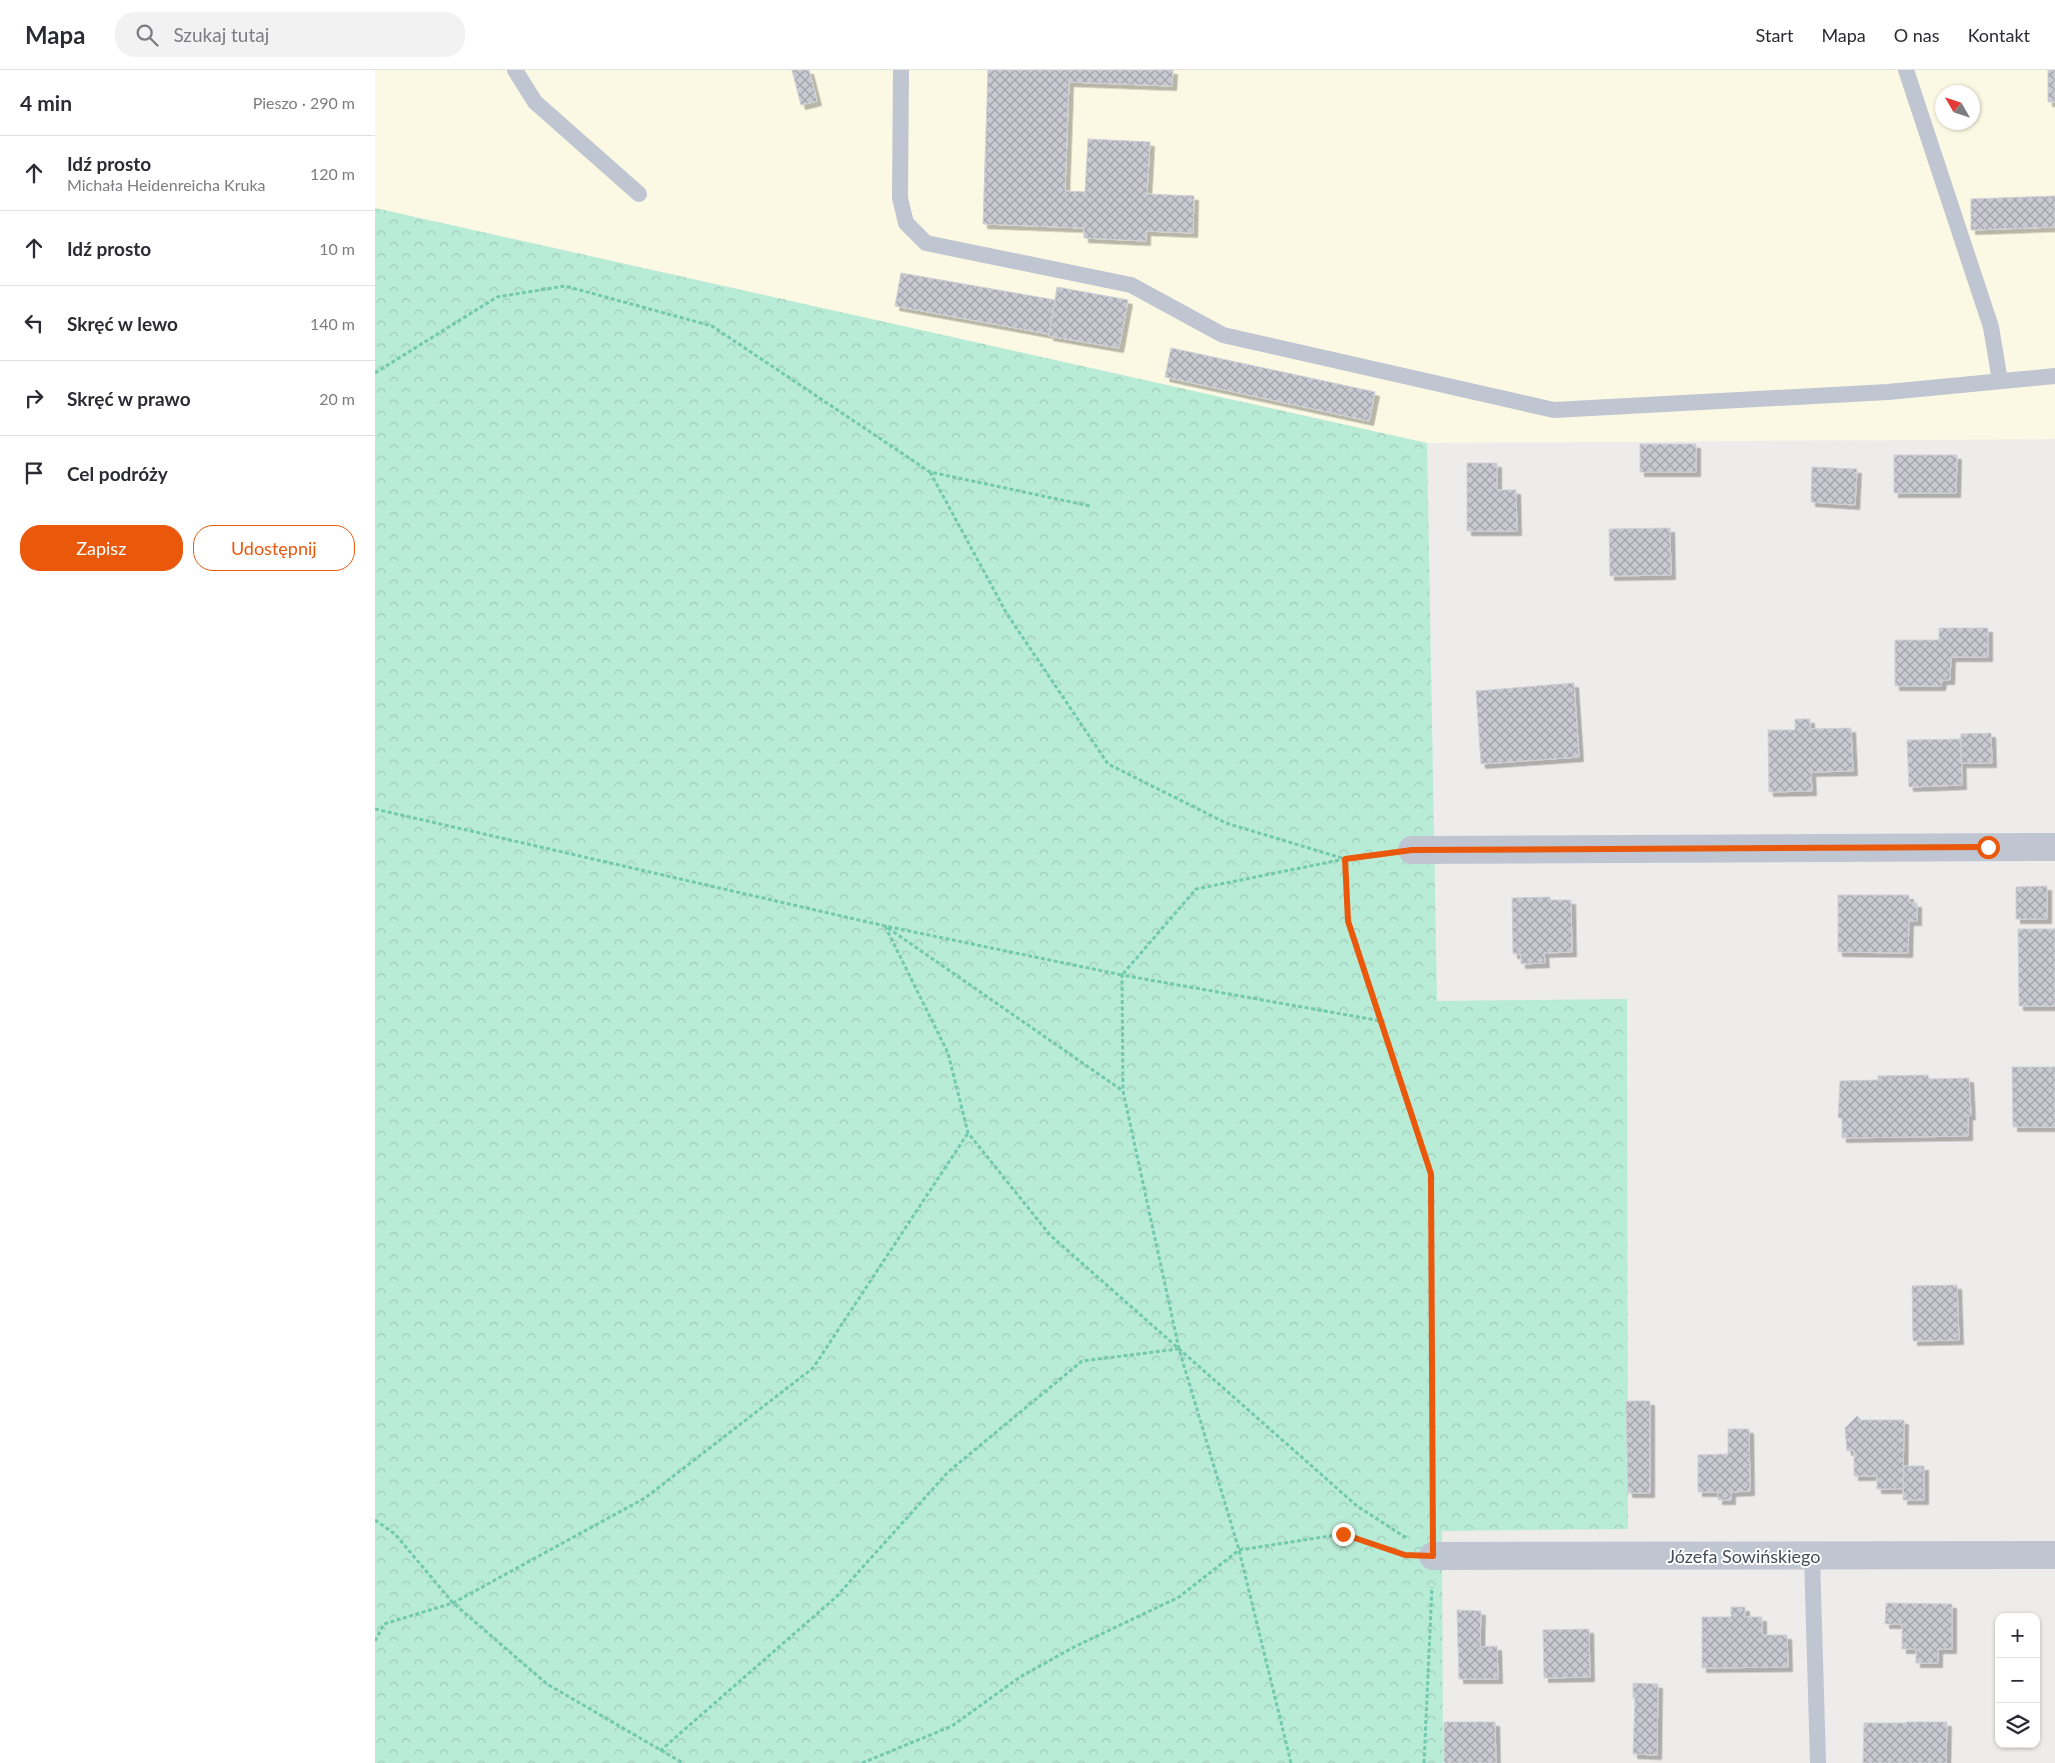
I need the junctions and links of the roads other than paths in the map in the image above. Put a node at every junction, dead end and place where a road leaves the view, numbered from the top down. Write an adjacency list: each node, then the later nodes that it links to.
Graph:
1 (515, 70): 4 (lane)
2 (901, 70): 6 (lane)
3 (1906, 70): 6 (lane)
4 (639, 194)
5 (2055, 376): 6 (lane)
6 (2000, 381)
7 (2055, 846): 8 (street)
8 (1412, 850)
9 (2055, 1555): 11 (street, Józefa Sowińskiego)
10 (1433, 1556): 11 (street, Józefa Sowińskiego)
11 (1812, 1556): 12 (lane)
12 (1818, 1763)

